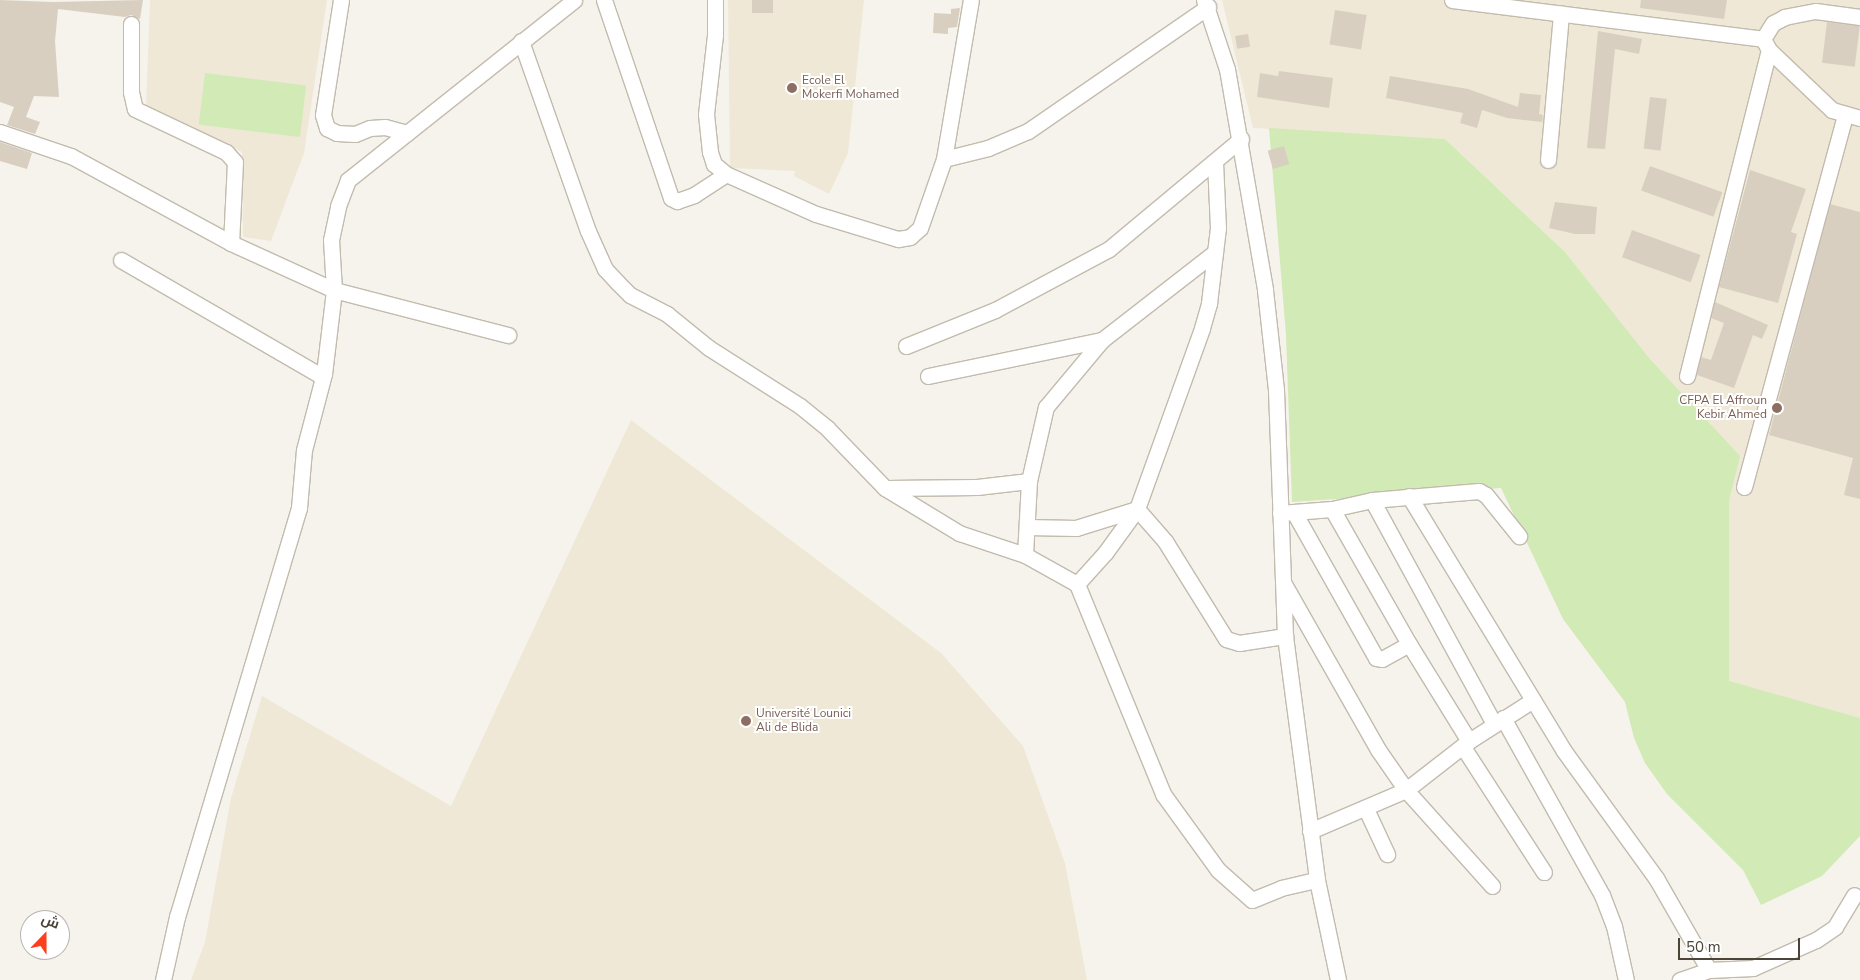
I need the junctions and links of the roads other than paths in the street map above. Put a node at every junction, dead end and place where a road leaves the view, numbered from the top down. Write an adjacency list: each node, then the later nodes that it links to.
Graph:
1 (341, 0): 16 (street)
2 (574, 0): 11 (street)
3 (604, 0): 21 (street)
4 (715, 0): 21 (street)
5 (971, 0): 18 (street)
6 (1452, 0): 8 (street)
7 (1206, 3): 17 (street); 18 (street)
8 (1561, 14): 12 (street); 19 (street)
9 (1860, 17): 12 (street)
10 (131, 24): 22 (street)
11 (522, 41): 16 (street); 34 (street)
12 (1766, 44): 13 (street); 30 (street)
13 (1845, 115): 14 (street); 33 (street)
14 (1860, 118)
15 (0, 132): 22 (street)
16 (407, 132): 25 (street)
17 (1240, 139): 20 (street); 39 (street)
18 (944, 159): 21 (street)
19 (1548, 160)
20 (1215, 163): 23 (street); 28 (street)
21 (726, 174)
22 (231, 243): 25 (street)
23 (1215, 252): 27 (street); 37 (street)
24 (121, 260): 31 (street)
25 (334, 290): 26 (street); 31 (street)
26 (508, 335)
27 (1102, 340): 29 (street); 32 (street)
28 (906, 346)
29 (928, 376)
30 (1687, 376)
31 (323, 377): 60 (street)
32 (1029, 480): 34 (street); 40 (street)
33 (1744, 487)
34 (885, 488): 42 (street)
35 (1409, 496): 36 (street); 41 (street); 47 (street)
36 (1372, 500): 38 (street); 48 (street)
37 (1137, 509): 40 (street); 44 (street); 45 (street)
38 (1332, 509): 39 (street); 46 (street)
39 (1287, 514): 43 (street); 46 (street)
40 (1026, 527): 42 (street)
41 (1519, 536)
42 (1025, 555): 44 (street)
43 (1282, 581): 45 (street); 50 (street)
44 (1077, 584): 55 (street)
45 (1285, 636): 52 (street)
46 (1409, 644): 49 (street)
47 (1533, 700): 48 (street); 58 (street)
48 (1498, 721): 49 (street); 62 (street)
49 (1466, 744): 50 (street); 54 (street)
50 (1406, 790): 51 (street); 56 (street)
51 (1366, 809): 52 (street); 53 (street)
52 (1310, 831): 55 (street)
53 (1387, 854)
54 (1544, 872)
55 (1317, 880): 61 (street)
56 (1492, 886)
57 (1854, 894): 59 (street)
58 (1709, 970): 59 (street); 63 (street)
59 (1755, 974)
60 (163, 980)
61 (1338, 980)
62 (1626, 980)
63 (1680, 980)

